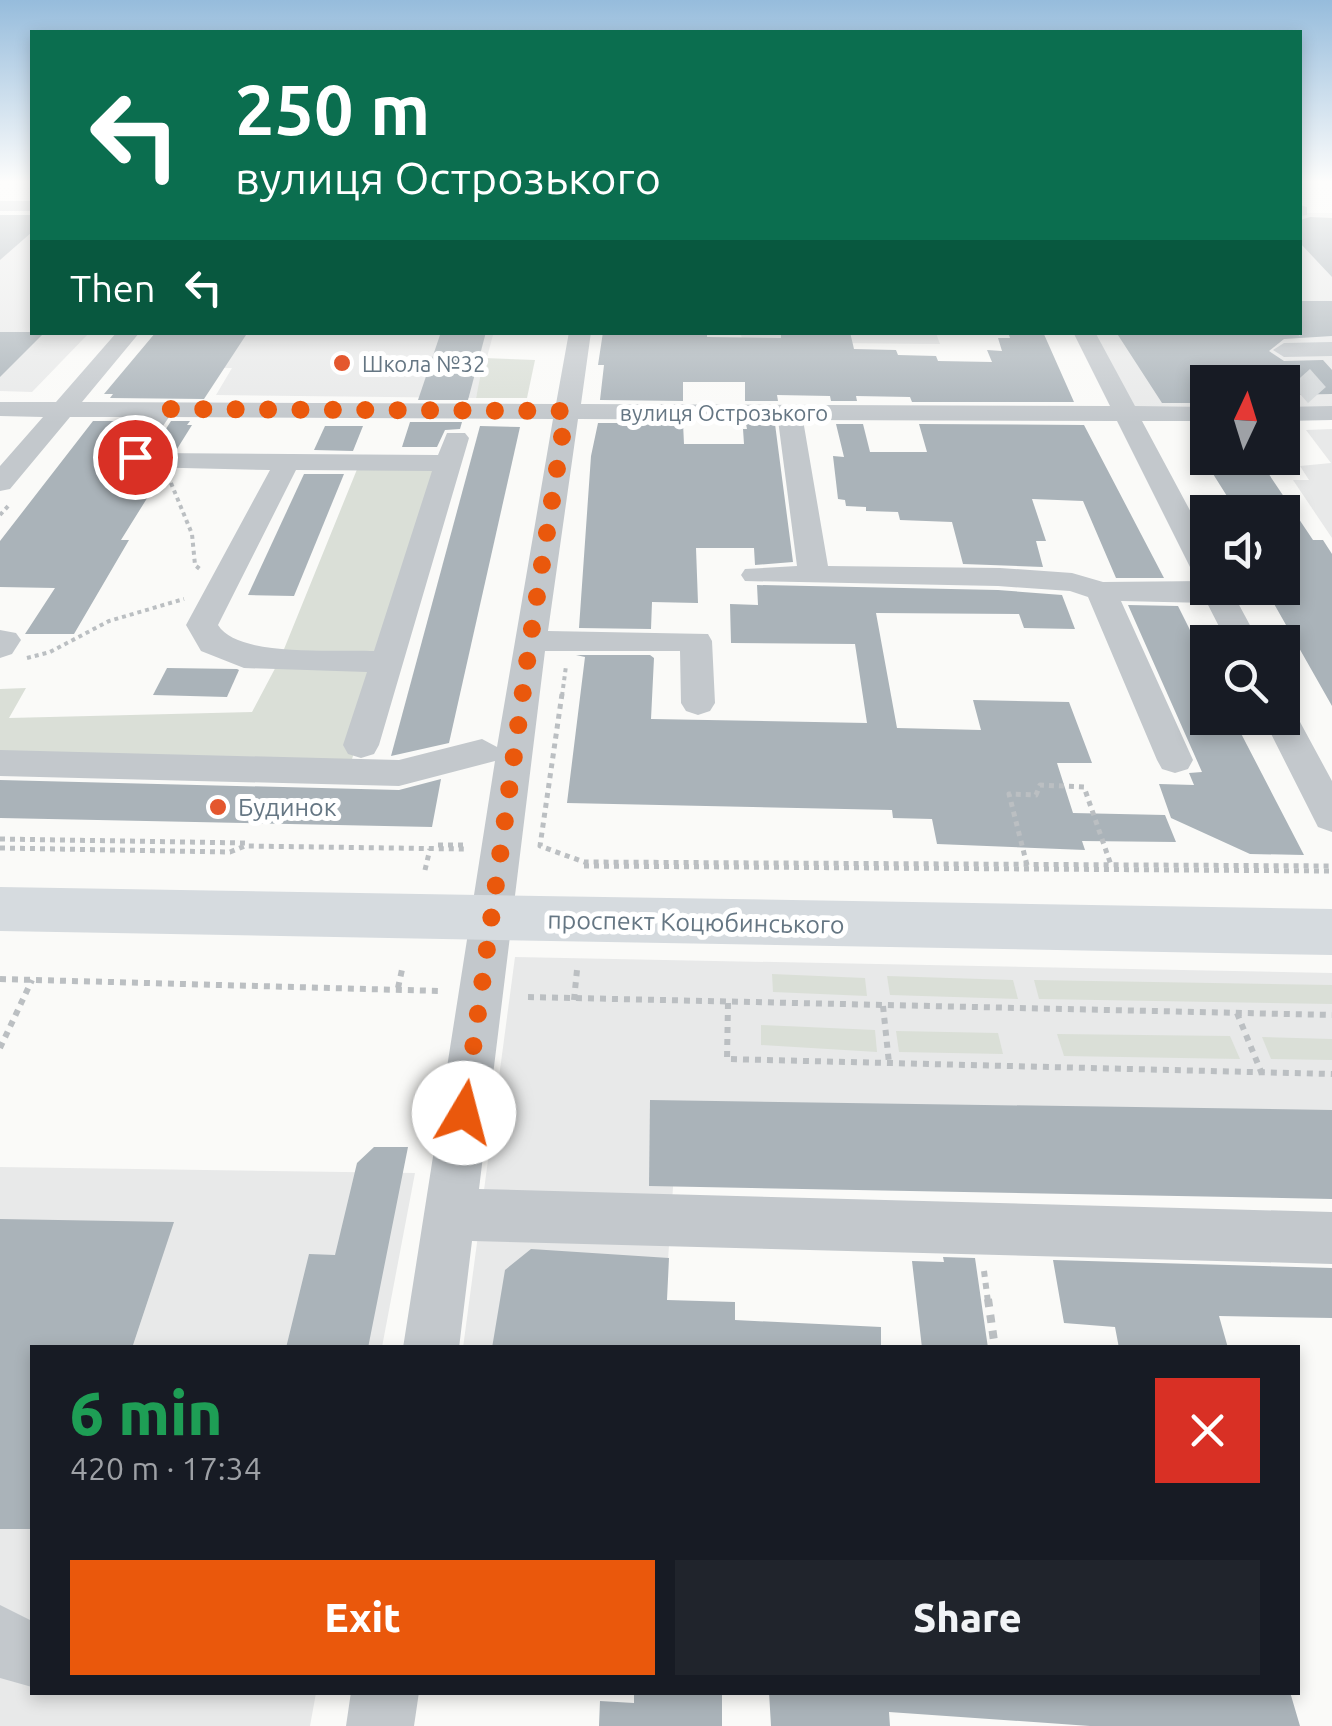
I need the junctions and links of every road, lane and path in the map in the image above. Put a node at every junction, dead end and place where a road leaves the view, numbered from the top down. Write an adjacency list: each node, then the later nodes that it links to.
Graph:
1 (126, 335): 7 (street)
2 (579, 335): 10 (street)
3 (1086, 335): 12 (street)
4 (1332, 349): 5 (street)
5 (1322, 394)
6 (0, 409): 7 (street, вулиця Острозького)
7 (63, 409): 8 (street, вулиця Острозького); 17 (street)
8 (162, 409): 9 (street, вулиця Острозького); 14 (street)
9 (465, 411): 10 (street, вулиця Острозького); 16 (street)
10 (566, 411): 11 (street, вулиця Острозького); 24 (street)
11 (789, 412): 12 (street, вулиця Острозького); 20 (street)
12 (1126, 414): 13 (street, вулиця Острозького); 18 (street)
13 (1190, 414)
14 (162, 461): 15 (street); 22 (path)
15 (286, 462): 16 (street); 22 (street)
16 (448, 463): 26 (street)
17 (6, 470)
18 (1190, 538)
19 (756, 576): 20 (street)
20 (814, 576): 23 (street)
21 (1190, 586): 23 (street)
22 (220, 590): 25 (path); 26 (street)
23 (1101, 591): 31 (street)
24 (530, 641): 27 (street); 46 (street)
25 (7, 648)
26 (387, 662): 29 (street)
27 (698, 703)
28 (1291, 735): 33 (street)
29 (361, 745)
30 (482, 752): 32 (street)
31 (1175, 760)
32 (0, 763)
33 (1332, 817)
34 (0, 839): 36 (path)
35 (540, 846): 39 (path)
36 (430, 847): 37 (path); 38 (path); 43 (path)
37 (464, 847)
38 (0, 848)
39 (584, 864): 40 (path); 42 (path); 44 (path)
40 (1027, 865): 41 (path); 41 (path)
41 (1111, 865): 42 (path)
42 (1332, 868)
43 (426, 870)
44 (583, 879)
45 (0, 909): 46 (main road, проспект Коцюбинського)
46 (492, 919): 47 (main road, проспект Коцюбинського); 64 (street)
47 (1332, 932)
48 (403, 965): 52 (path)
49 (577, 970): 55 (path)
50 (0, 980): 51 (path)
51 (32, 980): 52 (path); 60 (path)
52 (398, 988): 53 (path)
53 (440, 991)
54 (528, 997): 55 (path)
55 (574, 1000): 56 (path)
56 (728, 1003): 57 (path); 61 (path)
57 (882, 1006): 58 (path); 61 (path)
58 (1237, 1013): 59 (path); 62 (path)
59 (1332, 1015)
60 (0, 1048)
61 (889, 1063): 62 (path)
62 (1262, 1074): 63 (path)
63 (1332, 1074)
64 (449, 1214): 65 (street); 67 (street)
65 (977, 1228): 66 (street); 68 (path)
66 (1332, 1238)
67 (431, 1345)
68 (995, 1345)
69 (0, 1638): 70 (street)
70 (30, 1654)
71 (385, 1695): 72 (street)
72 (380, 1726)

